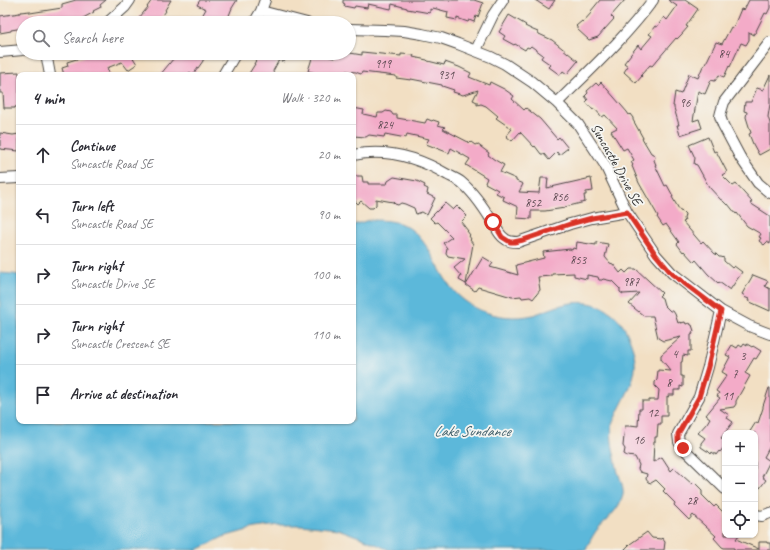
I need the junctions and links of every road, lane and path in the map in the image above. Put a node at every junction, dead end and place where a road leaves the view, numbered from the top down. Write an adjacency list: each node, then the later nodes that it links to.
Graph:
1 (130, 0): 6 (street)
2 (265, 0): 5 (street)
3 (503, 0): 11 (street)
4 (654, 0): 18 (street)
5 (261, 11): 7 (street); 8 (street)
6 (115, 16)
7 (258, 16)
8 (280, 16)
9 (356, 29): 11 (street, Suncastle Drive SE)
10 (770, 42): 22 (street)
11 (476, 50): 18 (street, Suncastle Drive SE)
12 (16, 51): 13 (street)
13 (0, 52)
14 (47, 60): 16 (street)
15 (232, 60): 17 (street)
16 (49, 72)
17 (225, 72)
18 (557, 103): 23 (street, Suncastle Drive SE)
19 (356, 155): 23 (street)
20 (16, 178): 21 (street)
21 (0, 179)
22 (770, 193)
23 (627, 212): 24 (street, Suncastle Drive SE)
24 (721, 311): 25 (street, Suncastle Drive SE); 26 (street)
25 (770, 334)
26 (722, 486)
27 (770, 513): 28 (street)
28 (758, 515)

